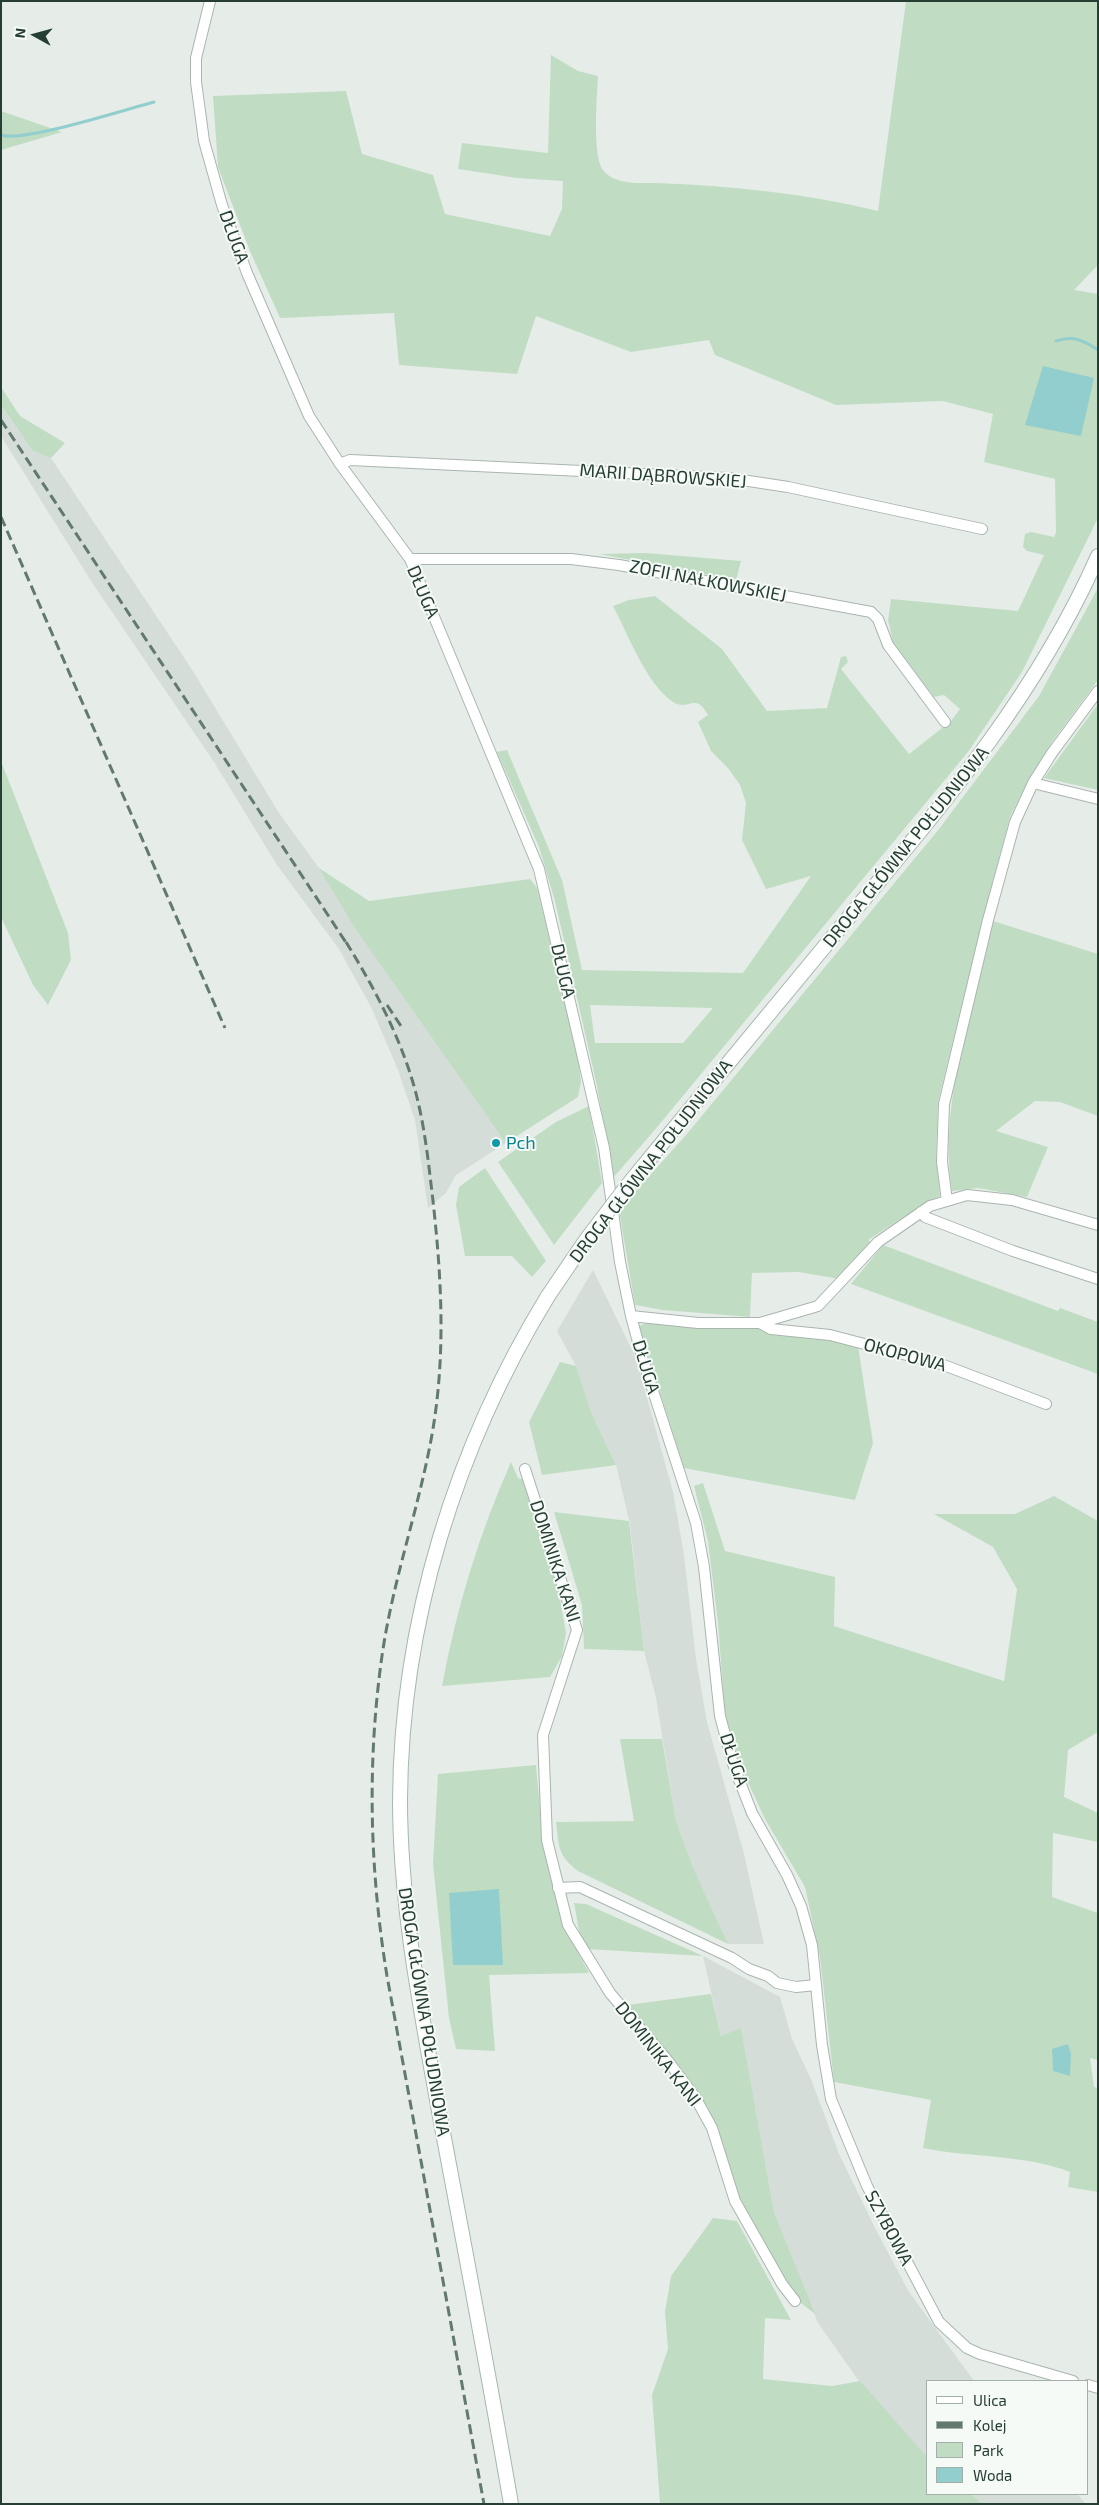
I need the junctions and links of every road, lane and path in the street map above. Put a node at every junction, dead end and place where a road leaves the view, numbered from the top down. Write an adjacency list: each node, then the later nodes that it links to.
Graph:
1 (210, 1): 2 (street, DŁUGA)
2 (340, 464): 3 (street, MARII DĄBROWSKIEJ); 5 (street, DŁUGA)
3 (982, 529)
4 (1098, 556): 22 (main road, DROGA GŁÓWNA POŁUDNIOWA, bridge)
5 (410, 559): 7 (street, ZOFII NAŁKOWSKIEJ); 14 (street, DŁUGA)
6 (1098, 691): 8 (street)
7 (945, 722)
8 (1033, 783): 9 (street); 10 (street)
9 (1098, 799)
10 (947, 1201): 11 (street, OKOPOWA); 12 (street, OKOPOWA)
11 (921, 1212): 13 (street); 15 (street, OKOPOWA)
12 (1098, 1225)
13 (1098, 1279)
14 (631, 1316): 15 (street, OKOPOWA); 19 (street, DŁUGA)
15 (760, 1323): 16 (street, OKOPOWA)
16 (1046, 1404)
17 (525, 1468): 18 (street, DOMINIKA KANI)
18 (558, 1888): 19 (street); 20 (street, DOMINIKA KANI)
19 (816, 1986): 21 (street, SZYBOWA)
20 (796, 2301)
21 (1071, 2380)
22 (511, 2504)

